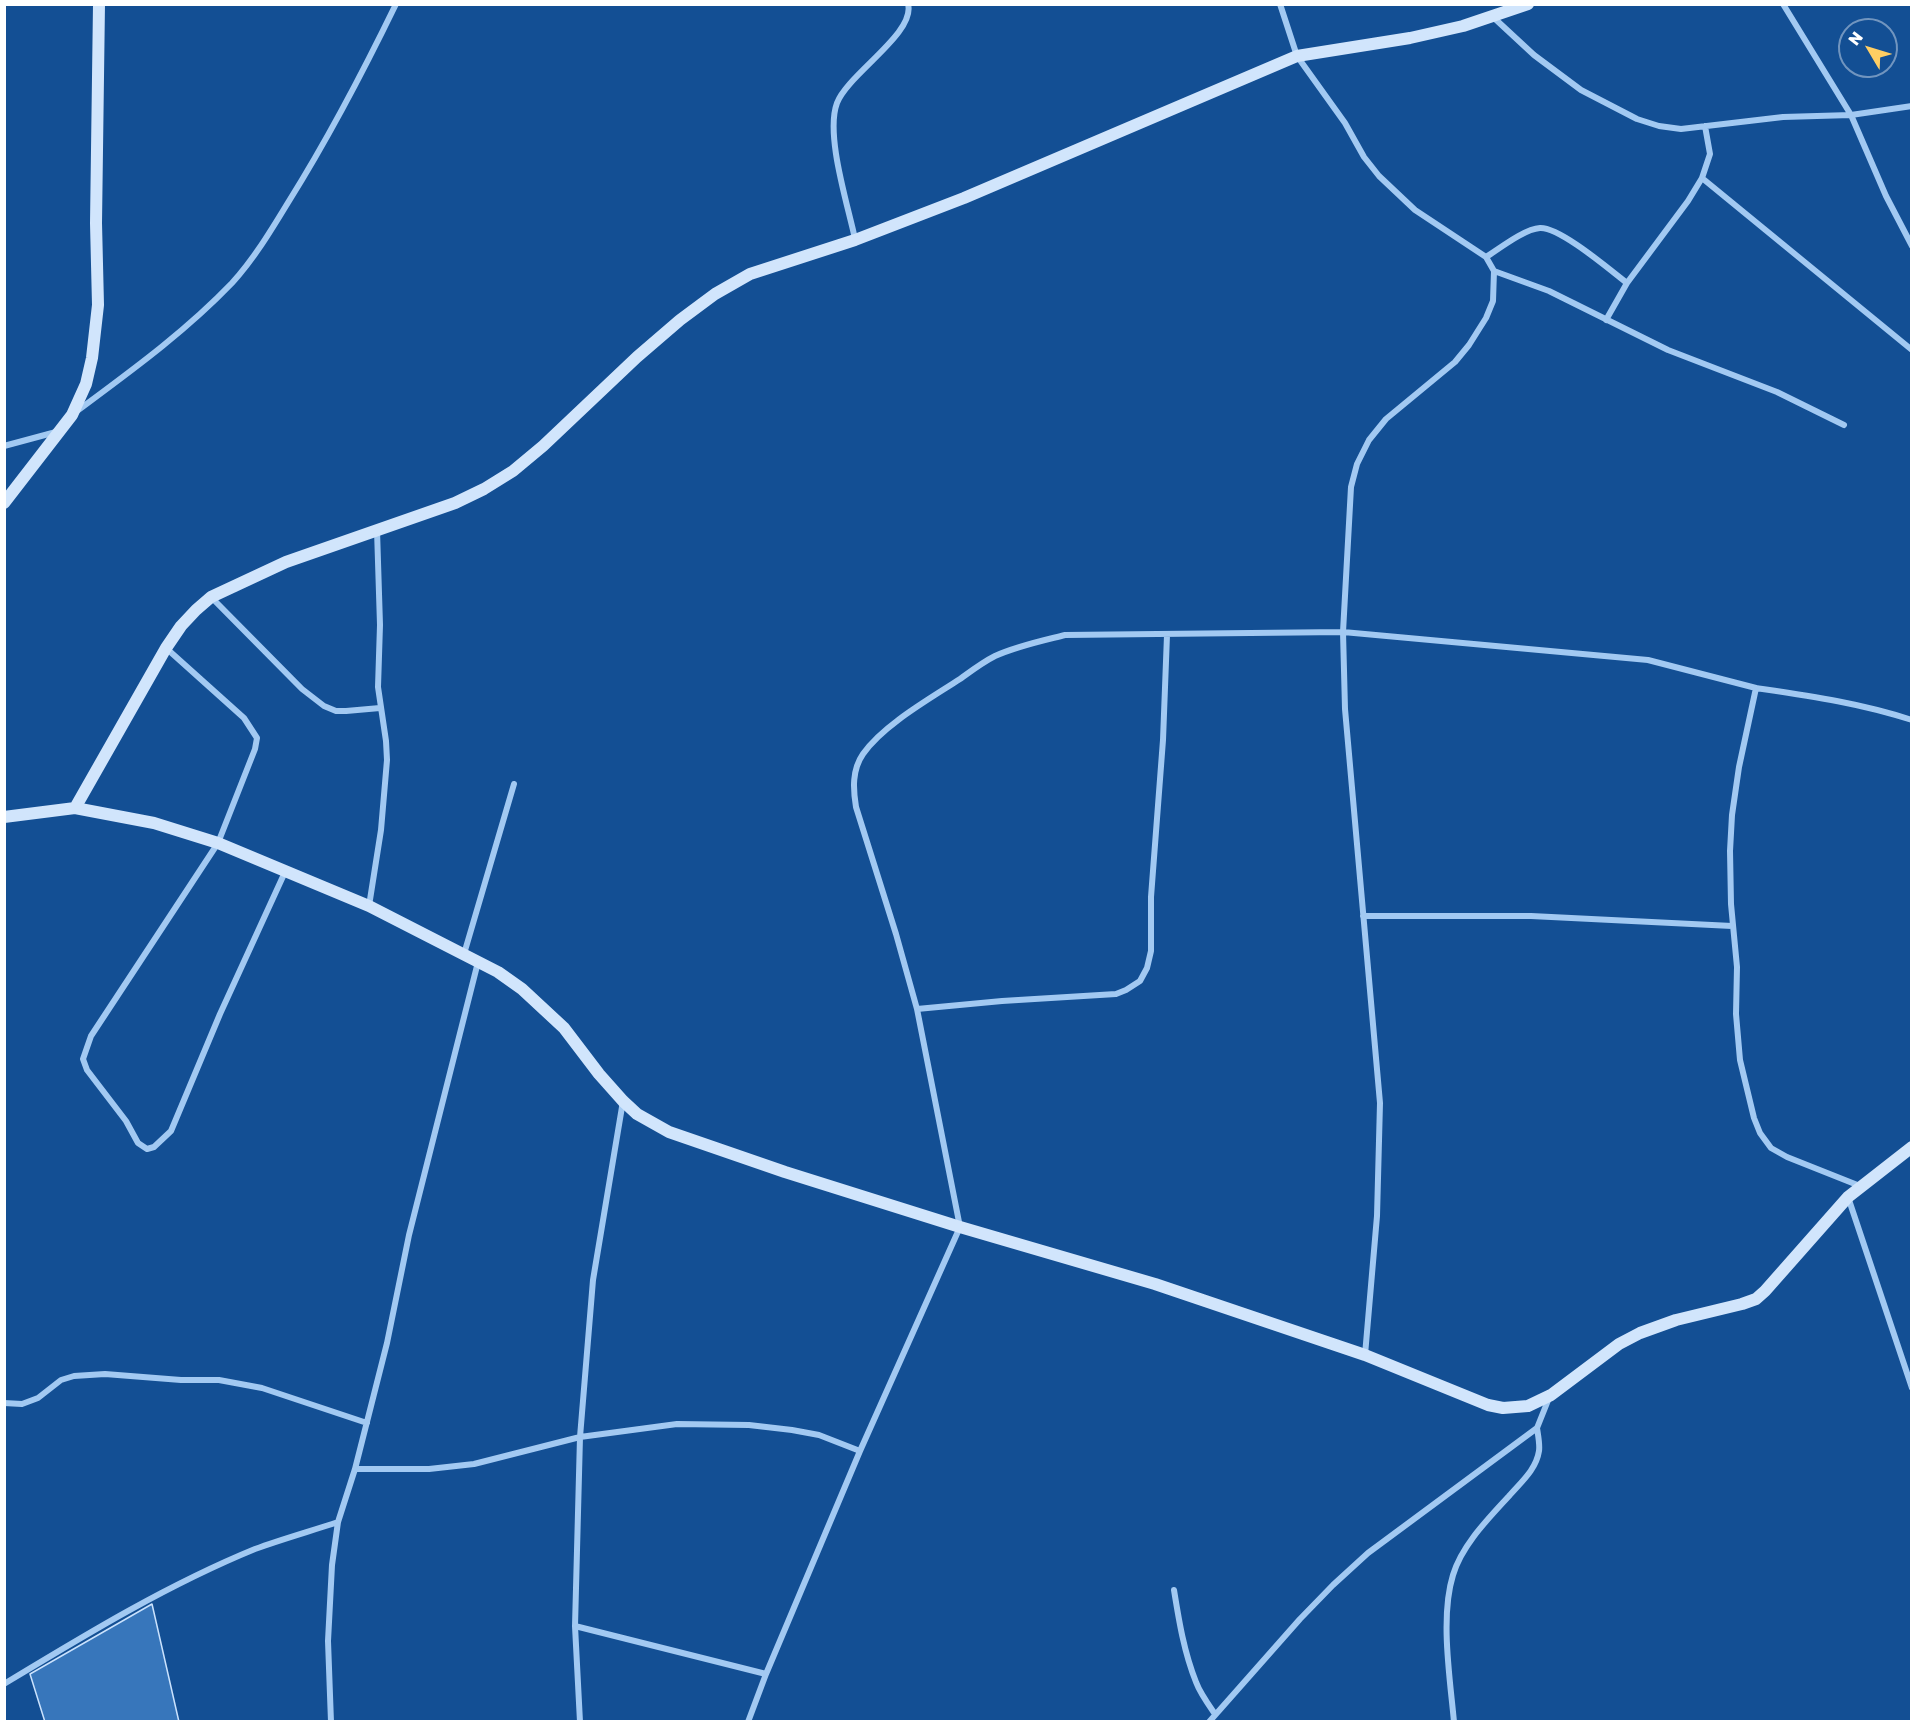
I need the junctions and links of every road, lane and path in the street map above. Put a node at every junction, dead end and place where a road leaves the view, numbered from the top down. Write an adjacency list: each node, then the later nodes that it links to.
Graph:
1 (99, 4): 20 (street)
2 (396, 4): 20 (street)
3 (908, 4): 13 (street)
4 (1280, 4): 8 (street)
5 (1528, 4): 7 (street)
6 (1783, 4): 10 (street)
7 (1492, 16): 8 (street); 11 (street)
8 (1298, 56): 13 (street); 15 (street)
9 (1911, 106): 10 (street)
10 (1851, 115): 11 (street); 14 (street)
11 (1705, 126): 12 (street)
12 (1702, 178): 17 (street); 19 (street)
13 (855, 240): 25 (street)
14 (1911, 246)
15 (1485, 257): 16 (street); 17 (street)
16 (1494, 270): 18 (street); 27 (street)
17 (1627, 283): 18 (street)
18 (1606, 320): 21 (street)
19 (1911, 350)
20 (72, 415): 22 (street)
21 (1844, 425)
22 (59, 431): 23 (street); 24 (street)
23 (4, 446)
24 (4, 503)
25 (377, 530): 26 (street); 31 (street)
26 (211, 597): 29 (street); 31 (street)
27 (1343, 632): 28 (street); 30 (street); 39 (street)
28 (1167, 635): 43 (street); 43 (street)
29 (166, 648): 34 (street); 36 (street)
30 (1756, 688): 32 (street); 40 (street)
31 (380, 708): 38 (street)
32 (1911, 720)
33 (514, 784): 41 (street)
34 (75, 808): 35 (street); 36 (street)
35 (4, 817)
36 (218, 843): 37 (street); 37 (street)
37 (285, 872): 38 (street)
38 (369, 906): 41 (street)
39 (1363, 916): 40 (street); 49 (street)
40 (1732, 926): 46 (street)
41 (464, 954): 42 (street)
42 (478, 961): 44 (street); 53 (street)
43 (917, 1009): 48 (street)
44 (623, 1101): 48 (street); 55 (street)
45 (1911, 1147): 46 (street)
46 (1860, 1186): 47 (street)
47 (1848, 1197): 50 (street); 51 (street)
48 (960, 1227): 49 (street); 56 (street)
49 (1365, 1355): 51 (street)
50 (1911, 1388)
51 (1551, 1395): 54 (street)
52 (4, 1404): 53 (street)
53 (367, 1423): 57 (street)
54 (1537, 1428): 63 (street); 68 (street)
55 (580, 1437): 56 (street); 57 (street); 60 (street)
56 (860, 1451): 61 (street)
57 (355, 1469): 58 (street)
58 (338, 1522): 62 (street); 64 (street)
59 (1174, 1590): 63 (street)
60 (575, 1626): 61 (street); 65 (street)
61 (766, 1674): 66 (street)
62 (4, 1684)
63 (1215, 1714): 67 (street)
64 (332, 1722)
65 (580, 1722)
66 (748, 1722)
67 (1209, 1722)
68 (1454, 1722)

